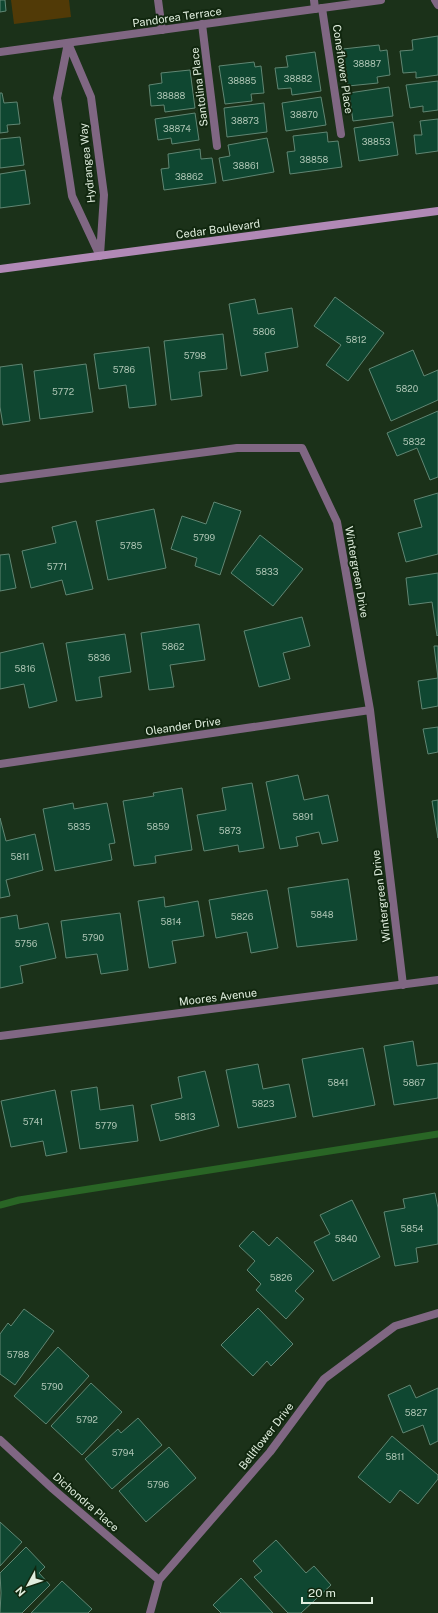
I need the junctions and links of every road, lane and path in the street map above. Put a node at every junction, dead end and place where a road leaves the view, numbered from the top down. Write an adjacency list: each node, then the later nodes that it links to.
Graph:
1 (158, 0): 8 (street)
2 (314, 0): 6 (street, Coneflower Place)
3 (381, 0): 6 (street, Pandorea Terrace)
4 (434, 0): 5 (street)
5 (438, 5)
6 (319, 8): 7 (street, Pandorea Terrace); 11 (street, Coneflower Place)
7 (202, 24): 8 (street, Pandorea Terrace); 12 (street, Santolina Place)
8 (162, 30): 9 (street, Pandorea Terrace)
9 (68, 43): 10 (street, Pandorea Terrace); 14 (street, Hydrangea Way); 14 (street, Hydrangea Way)
10 (0, 52)
11 (341, 134)
12 (217, 146)
13 (438, 211): 14 (main road, Cedar Boulevard)
14 (100, 256): 15 (main road, Cedar Boulevard)
15 (0, 269)
16 (0, 479): 17 (street, Wintergreen Drive)
17 (370, 710): 18 (street, Oleander Drive); 20 (street, Wintergreen Drive)
18 (0, 764)
19 (438, 980): 20 (street, Moores Avenue)
20 (403, 985): 21 (street, Moores Avenue)
21 (0, 1036)
22 (438, 1313): 24 (street, Bellflower Drive)
23 (0, 1440): 24 (street, Dichondra Place)
24 (158, 1580): 25 (street, Bellflower Drive)
25 (150, 1613)

